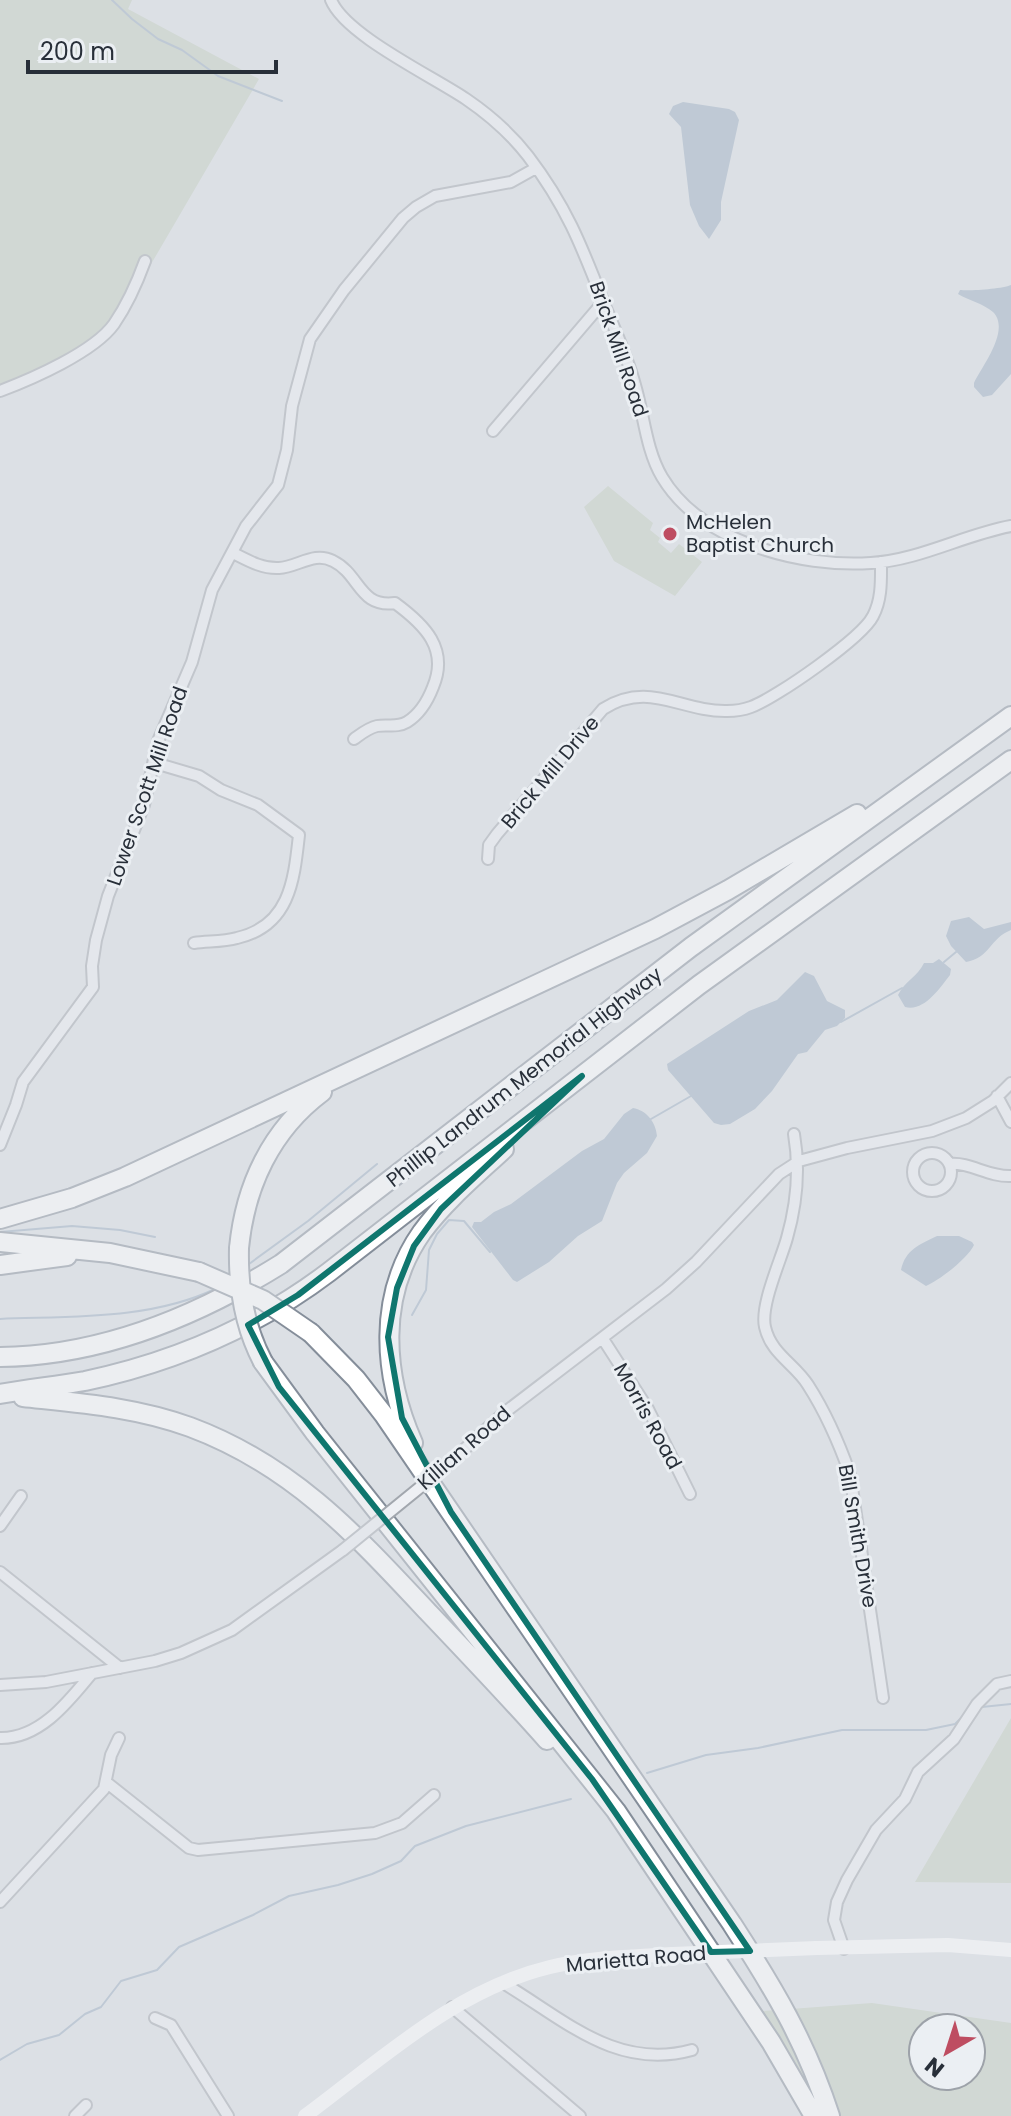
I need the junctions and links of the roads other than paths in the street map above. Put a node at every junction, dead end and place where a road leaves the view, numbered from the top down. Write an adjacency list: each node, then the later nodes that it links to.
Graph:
1 (331, 0): 2 (street, Brick Mill Road)
2 (536, 168): 4 (street, Brick Mill Road); 8 (street, Lower Scott Mill Road)
3 (145, 261): 5 (street)
4 (604, 301): 6 (street); 9 (street, Brick Mill Road)
5 (0, 391)
6 (493, 431)
7 (1011, 526): 9 (street, Brick Mill Road)
8 (233, 553): 11 (street); 13 (street, Lower Scott Mill Road)
9 (881, 562): 15 (street, Brick Mill Drive)
10 (1011, 716): 14 (highway, Phillip Landrum Memorial Highway)
11 (354, 739)
12 (1011, 760): 18 (highway, Phillip Landrum Memorial Highway)
13 (155, 763): 16 (street); 23 (street, Lower Scott Mill Road)
14 (944, 763): 17 (highway); 32 (highway, Phillip Landrum Memorial Highway)
15 (488, 859)
16 (194, 943)
17 (344, 1076): 27 (highway); 49 (highway, bridge)
18 (582, 1076): 33 (highway, Phillip Landrum Memorial Highway); 34 (highway)
19 (1011, 1083): 20 (street, Killian Road)
20 (997, 1096): 21 (street); 24 (street, Killian Road)
21 (1011, 1122)
22 (794, 1134): 24 (street)
23 (0, 1145)
24 (799, 1161): 31 (street, Killian Road); 43 (street, Bill Smith Drive)
25 (950, 1164): 26 (street)
26 (1011, 1176)
27 (0, 1219)
28 (0, 1242): 29 (highway)
29 (110, 1253): 30 (highway); 34 (highway, bridge)
30 (0, 1265)
31 (603, 1339): 35 (street, Morris Road); 39 (street, Killian Road, bridge)
32 (0, 1357)
33 (0, 1394): 49 (highway)
34 (426, 1475): 62 (highway)
35 (690, 1494)
36 (21, 1496): 37 (street)
37 (0, 1526)
38 (0, 1572): 39 (street)
39 (120, 1668): 40 (street, Killian Road)
40 (92, 1673): 42 (street, Killian Road); 44 (street)
41 (1011, 1681): 50 (street)
42 (0, 1685)
43 (883, 1698)
44 (0, 1738)
45 (119, 1738): 46 (street)
46 (106, 1782): 47 (street); 48 (street)
47 (434, 1795)
48 (0, 1902)
49 (694, 1927): 61 (highway)
50 (844, 1949): 51 (street, Marietta Road); 52 (street, Marietta Road, bridge)
51 (1011, 1950)
52 (503, 1983): 53 (street, Marietta Road); 55 (street)
53 (452, 2007): 59 (street, Marietta Road); 60 (street)
54 (155, 2018): 58 (street)
55 (692, 2050)
56 (86, 2105): 57 (street)
57 (75, 2116)
58 (228, 2116)
59 (305, 2116)
60 (580, 2116)
61 (814, 2116)
62 (830, 2116)

